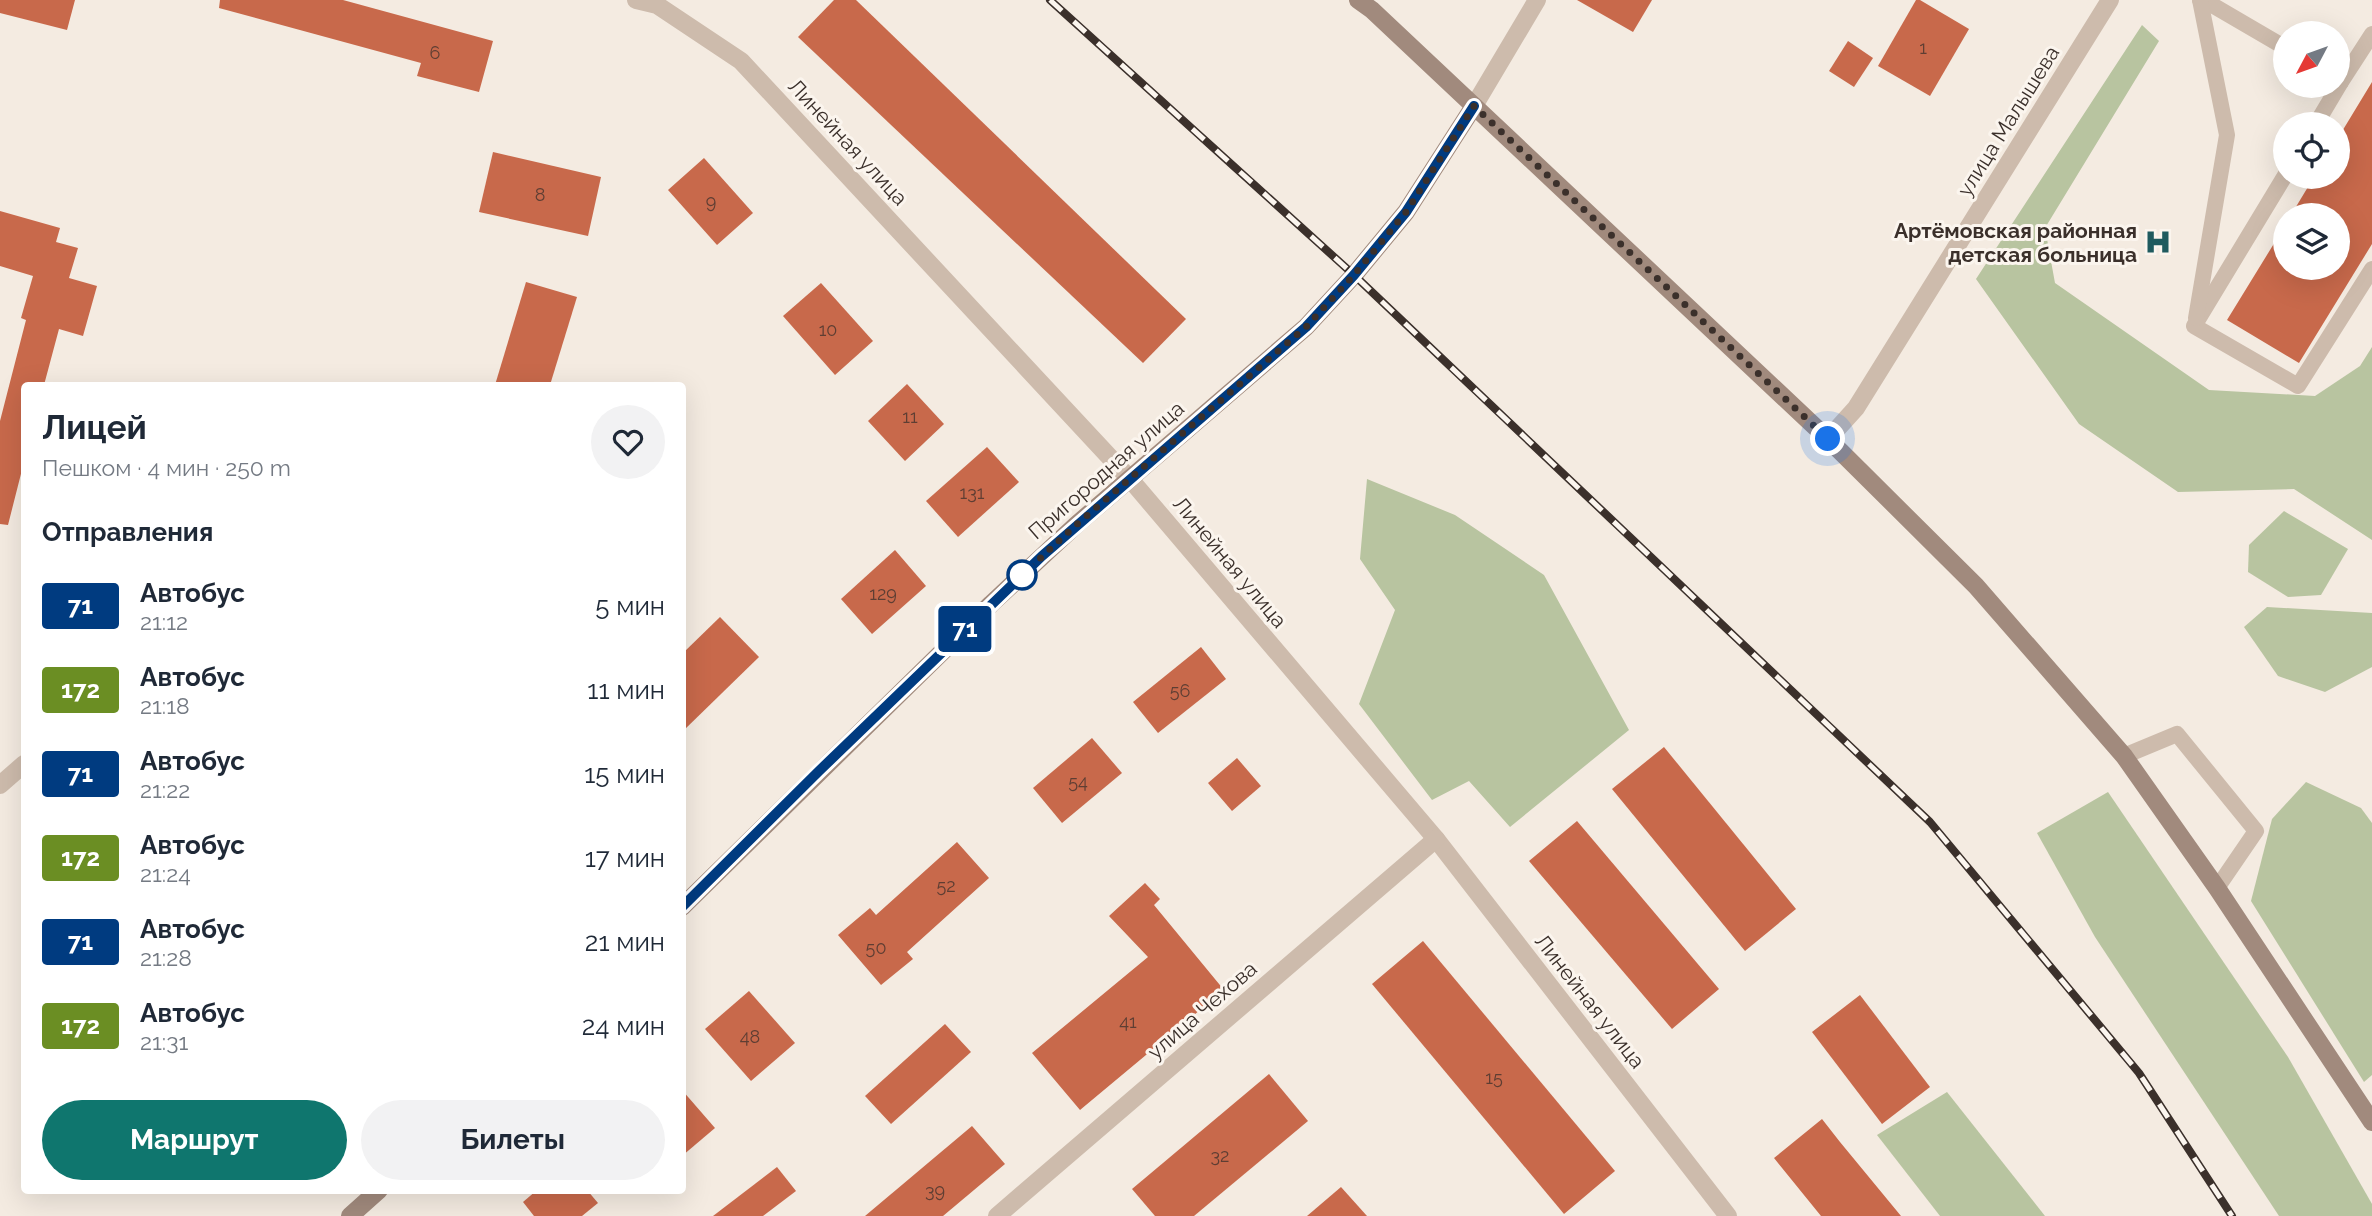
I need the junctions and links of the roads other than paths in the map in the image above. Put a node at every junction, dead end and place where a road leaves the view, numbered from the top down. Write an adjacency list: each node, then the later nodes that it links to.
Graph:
1 (636, 0): 14 (street, Линейная улица)
2 (1358, 0): 9 (main road)
3 (1537, 0): 9 (street)
4 (2110, 0): 13 (street, улица Малышева)
5 (2208, 1): 7 (lane); 12 (lane)
6 (2372, 34): 8 (lane)
7 (2273, 40)
8 (2350, 66)
9 (1474, 106): 13 (main road); 14 (main road, Пригородная улица)
10 (2277, 189): 12 (lane)
11 (2372, 270): 12 (lane)
12 (2194, 326)
13 (1828, 439): 15 (main road)
14 (1130, 479): 18 (street, Линейная улица); 20 (main road, Пригородная улица)
15 (2124, 756): 19 (main road); 19 (lane)
16 (21, 767): 17 (street)
17 (0, 785)
18 (1436, 839): 24 (street, улица Чехова); 25 (street, Линейная улица)
19 (2217, 888): 21 (main road)
20 (686, 903)
21 (2372, 1122)
22 (375, 1194): 23 (main road)
23 (350, 1216)
24 (997, 1216)
25 (1728, 1216)

